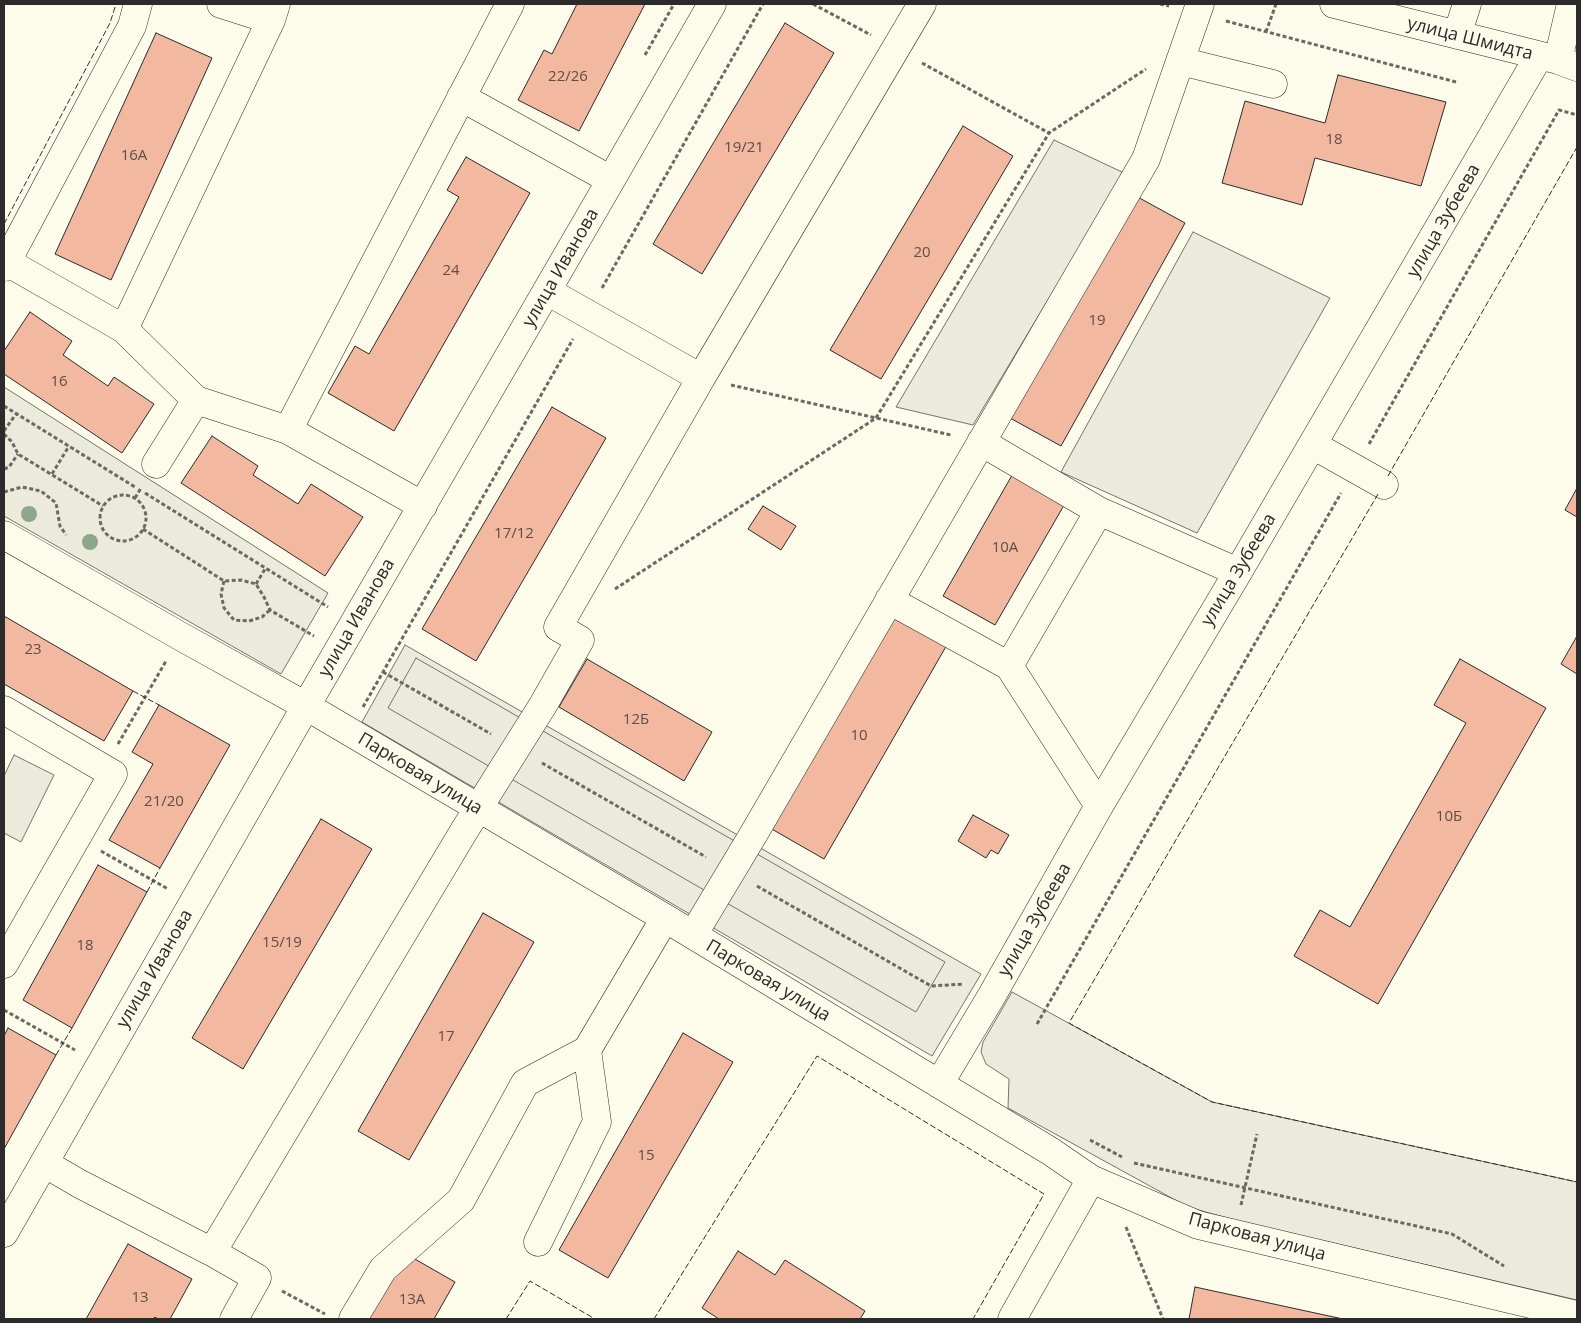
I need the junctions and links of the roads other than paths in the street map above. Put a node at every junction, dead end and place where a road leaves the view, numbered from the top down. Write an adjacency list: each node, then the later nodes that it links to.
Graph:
1 (138, 4): 17 (street)
2 (221, 4): 10 (street)
3 (510, 4): 15 (street)
4 (712, 4): 16 (street, улица Иванова)
5 (922, 4): 20 (street)
6 (1334, 4): 11 (street, улица Шмидта)
7 (1467, 4): 11 (street)
8 (1571, 4): 13 (street, улица Зубеева)
9 (1199, 9): 12 (street)
10 (274, 12): 19 (street)
11 (1457, 35): 13 (street, улица Шмидта)
12 (1180, 60): 14 (street); 23 (street)
13 (1558, 61): 24 (street, улица Зубеева)
14 (1273, 84)
15 (461, 97): 16 (street); 22 (street)
16 (611, 180): 18 (street, улица Иванова)
17 (5, 264): 19 (street)
18 (547, 291): 20 (street); 27 (street, улица Иванова)
19 (124, 329): 21 (street)
20 (701, 378): 36 (street)
21 (196, 400): 22 (street); 25 (street)
22 (288, 430): 27 (street)
23 (981, 442): 28 (street); 31 (street)
24 (1313, 445): 26 (street); 30 (street, улица Зубеева)
25 (156, 464)
26 (1384, 485)
27 (423, 506): 33 (street, улица Иванова)
28 (1099, 511): 30 (street); 32 (street)
29 (4, 535): 33 (street, Парковая улица)
30 (1238, 572): 35 (street, улица Зубеева)
31 (889, 600): 32 (street); 38 (street)
32 (1009, 666): 35 (street)
33 (306, 706): 36 (street, Парковая улица); 42 (street, улица Иванова)
34 (4, 710): 39 (street)
35 (1099, 806): 41 (street, улица Зубеева)
36 (478, 809): 37 (street, Парковая улица); 46 (street)
37 (665, 918): 38 (street, Парковая улица); 40 (street)
38 (693, 935): 41 (street, Парковая улица)
39 (4, 964)
40 (587, 1050): 45 (street); 49 (street)
41 (939, 1084): 43 (street, Парковая улица)
42 (44, 1163): 44 (street, улица Иванова); 46 (street)
43 (1091, 1179): 47 (street, Парковая улица); 50 (street)
44 (4, 1233)
45 (538, 1242)
46 (212, 1252): 48 (street)
47 (1575, 1316)
48 (234, 1319)
49 (353, 1319)
50 (1012, 1319)

